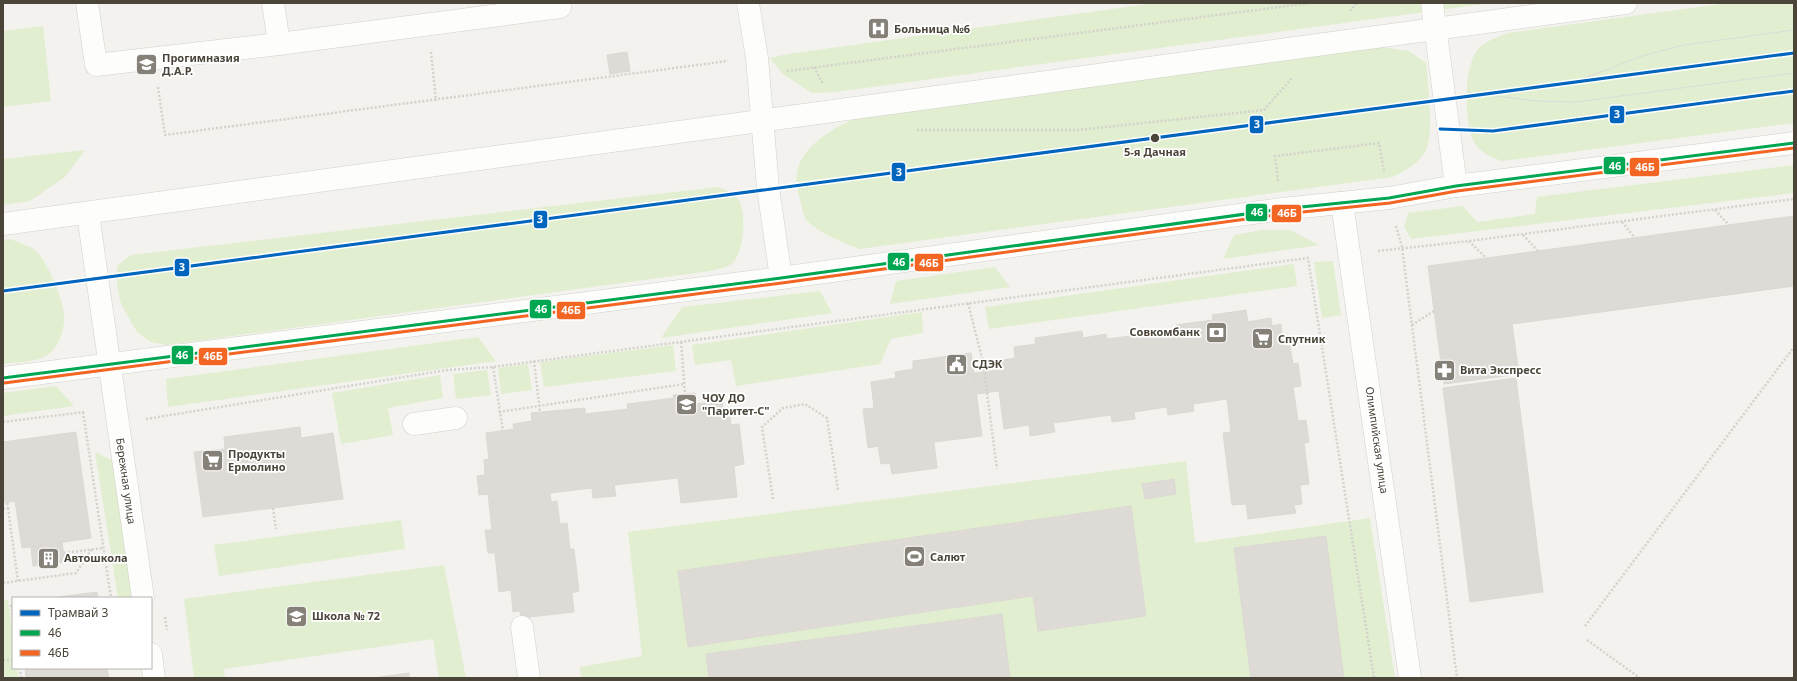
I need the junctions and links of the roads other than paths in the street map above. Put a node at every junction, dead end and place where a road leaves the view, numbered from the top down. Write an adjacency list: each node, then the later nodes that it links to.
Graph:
1 (87, 3): 8 (street)
2 (273, 3): 8 (street)
3 (559, 3): 8 (street)
4 (748, 3): 9 (street)
5 (1432, 3): 7 (street)
6 (1626, 3): 7 (street)
7 (1435, 29): 9 (street); 11 (street)
8 (279, 44)
9 (762, 122): 13 (street); 15 (street)
10 (1794, 143): 11 (street)
11 (1456, 186): 12 (street)
12 (1342, 203): 15 (street); 25 (street, Олимпийская улица)
13 (88, 214): 14 (street); 16 (street, Бережная улица)
14 (3, 224)
15 (781, 278): 16 (street)
16 (109, 364): 17 (street); 20 (street, Бережная улица)
17 (3, 378)
18 (456, 418): 19 (street)
19 (414, 424)
20 (143, 597)
21 (522, 627): 24 (street)
22 (152, 662): 23 (street)
23 (154, 678)
24 (529, 678)
25 (1410, 678)

